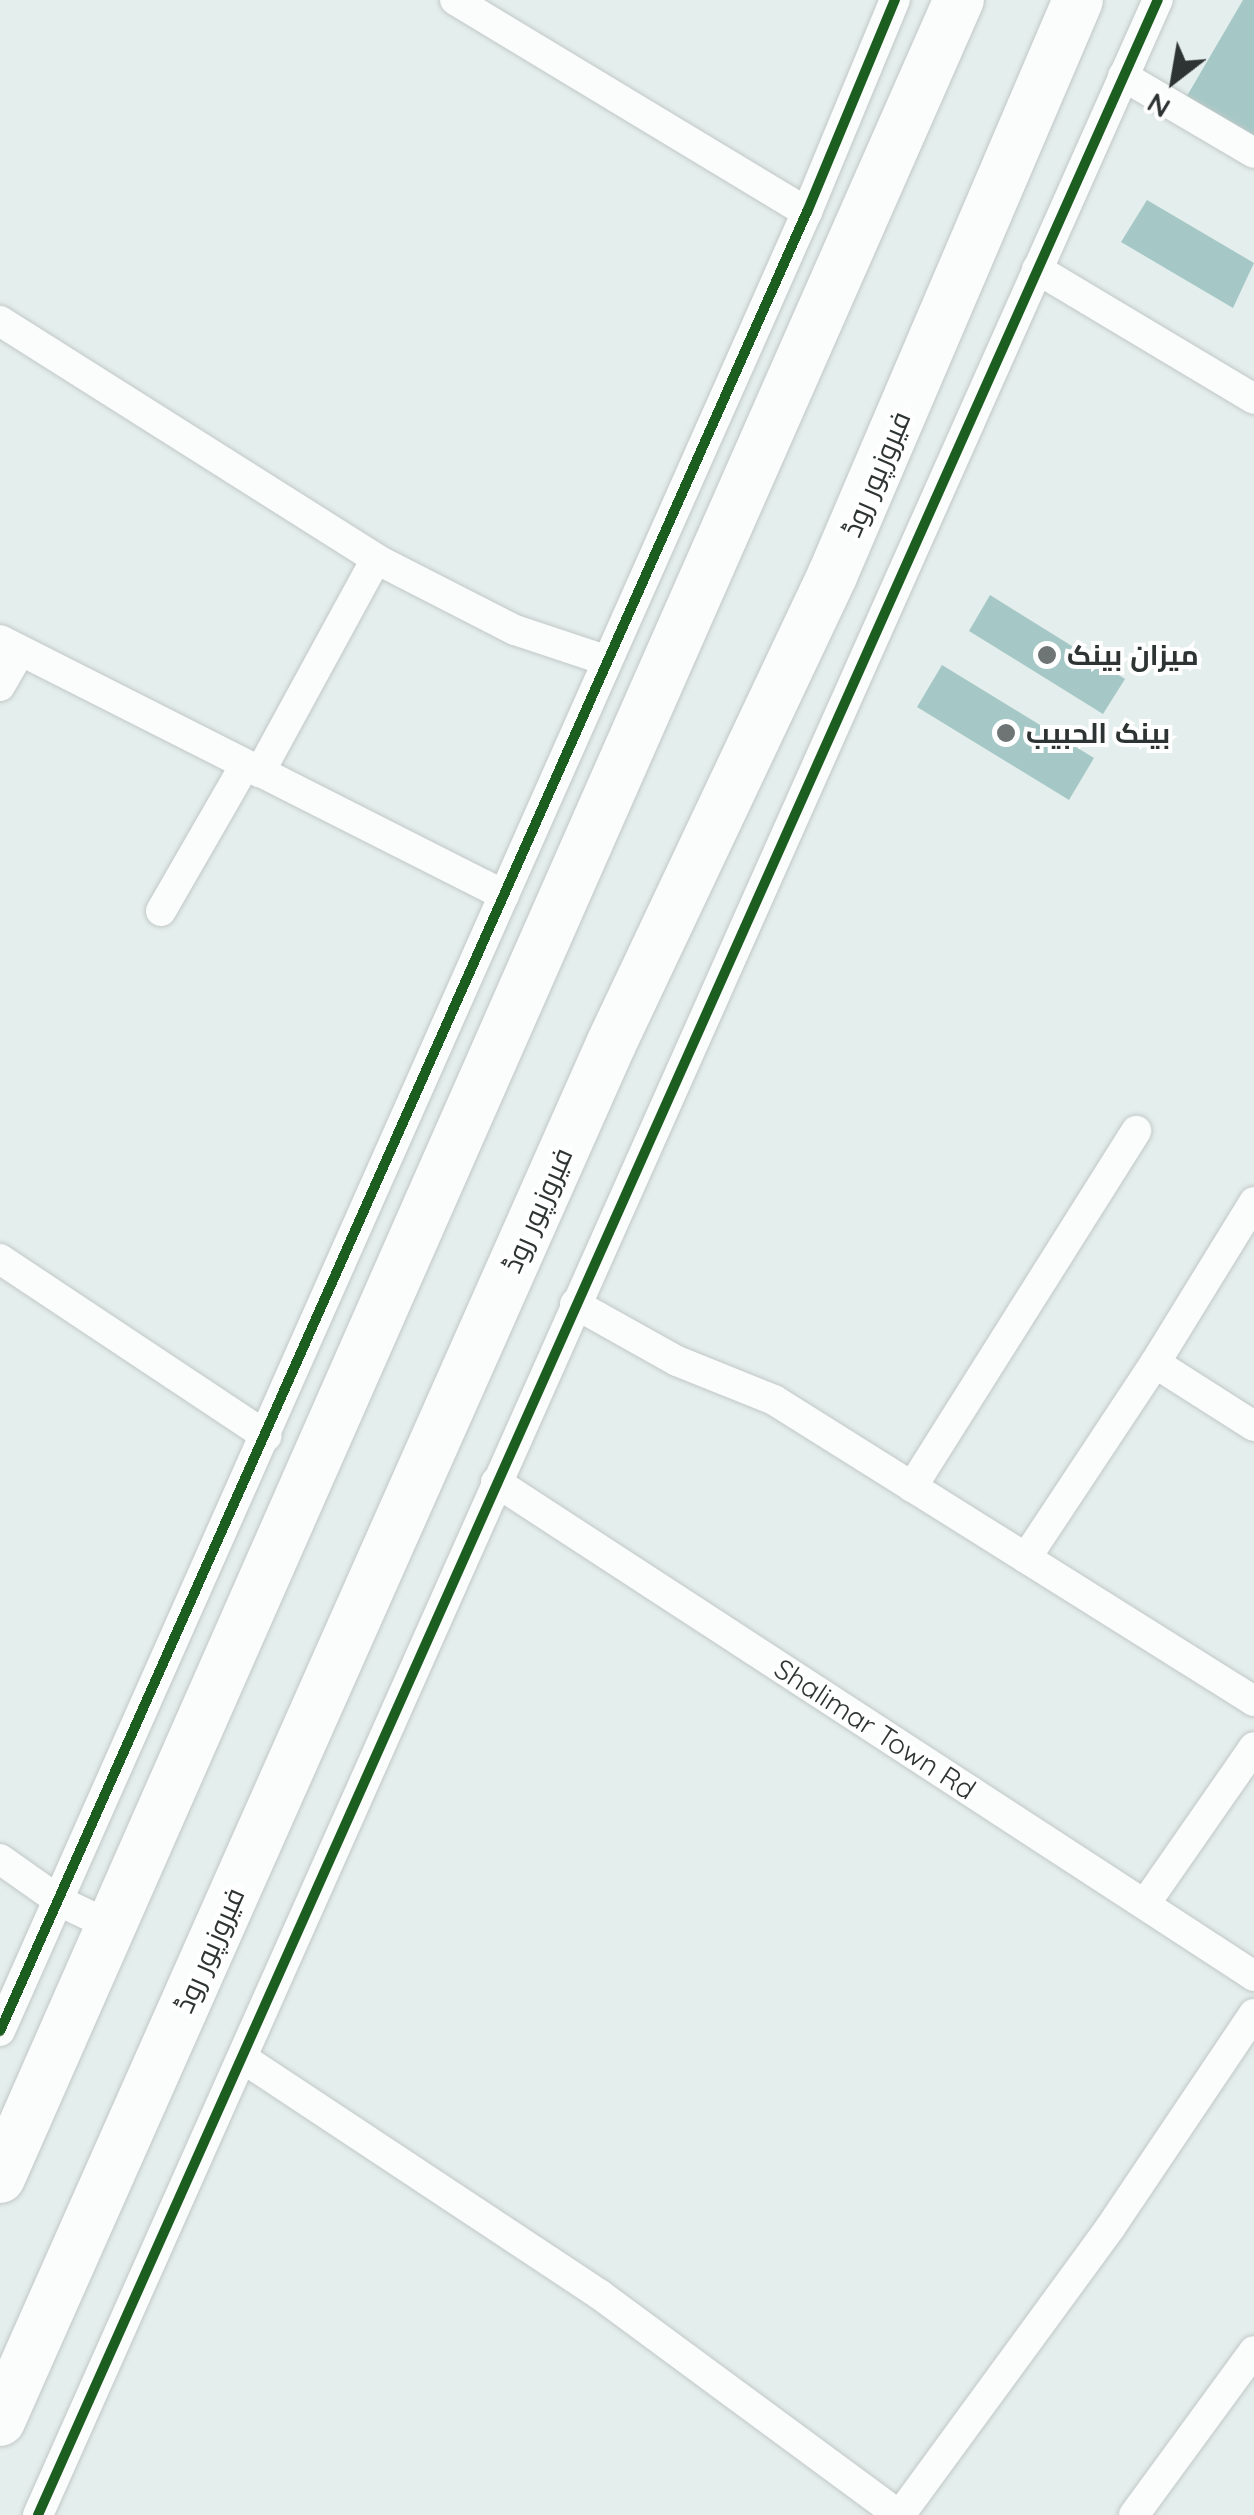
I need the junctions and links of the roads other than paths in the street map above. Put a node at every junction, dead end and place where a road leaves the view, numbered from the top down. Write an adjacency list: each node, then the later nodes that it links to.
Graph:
1 (455, 0): 8 (street)
2 (895, 0): 8 (street)
3 (960, 0): 34 (highway)
4 (1078, 0): 41 (highway, فیروزپور روڈ)
5 (1158, 0): 6 (street)
6 (1123, 76): 7 (street); 9 (street)
7 (1254, 153)
8 (808, 212): 14 (street)
9 (1037, 269): 11 (street); 22 (street)
10 (0, 321): 12 (street)
11 (1254, 399)
12 (376, 559): 14 (street); 16 (street)
13 (10, 646): 15 (street); 16 (street)
14 (606, 660): 17 (street)
15 (0, 686)
16 (252, 769): 17 (street); 18 (street)
17 (504, 895): 25 (street)
18 (161, 911)
19 (1136, 1131): 27 (street)
20 (1254, 1202): 23 (street)
21 (0, 1260): 25 (street)
22 (574, 1304): 26 (street); 27 (street)
23 (1154, 1364): 24 (street); 28 (street)
24 (1254, 1426)
25 (266, 1436): 32 (street)
26 (496, 1482): 33 (street, Shalimar Town Rd); 38 (street)
27 (912, 1486): 28 (street)
28 (1026, 1558): 29 (street)
29 (1254, 1700)
30 (1254, 1747): 33 (street)
31 (0, 1859): 32 (street)
32 (61, 1902): 34 (street); 37 (street)
33 (1145, 1904): 35 (street, Shalimar Town Rd)
34 (107, 1924): 39 (highway)
35 (1254, 1976)
36 (1254, 2014): 43 (street)
37 (0, 2031)
38 (244, 2059): 42 (street); 43 (street)
39 (0, 2178)
40 (1254, 2352): 44 (street)
41 (0, 2421)
42 (38, 2515)
43 (900, 2515)
44 (1134, 2515)

